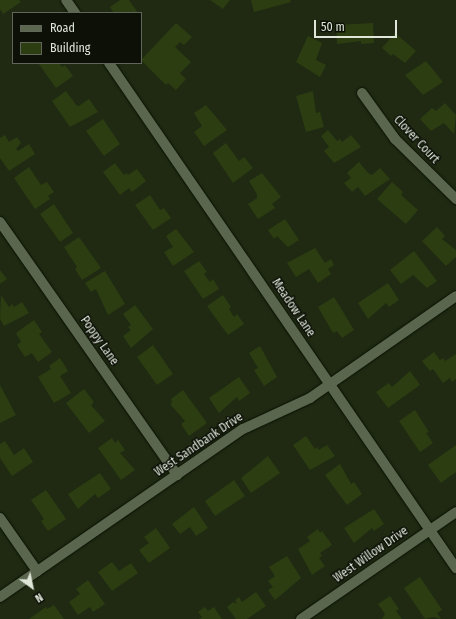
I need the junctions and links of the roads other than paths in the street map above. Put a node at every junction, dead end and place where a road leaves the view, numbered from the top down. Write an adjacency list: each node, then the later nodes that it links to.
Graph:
1 (66, 0): 2 (street)
2 (74, 12)
3 (110, 64): 8 (street, Meadow Lane)
4 (362, 94): 5 (street, Clover Court)
5 (456, 199)
6 (0, 222): 9 (street, Poppy Lane)
7 (456, 296): 8 (street, West Sandbank Drive)
8 (330, 385): 9 (street, West Sandbank Drive); 12 (street, Meadow Lane)
9 (177, 475): 14 (street, West Sandbank Drive)
10 (456, 512): 12 (street, West Willow Drive)
11 (0, 518): 14 (street)
12 (430, 530): 13 (street, Meadow Lane); 16 (street, West Willow Drive)
13 (456, 568)
14 (37, 571): 15 (street, West Sandbank Drive)
15 (0, 597)
16 (302, 619)

